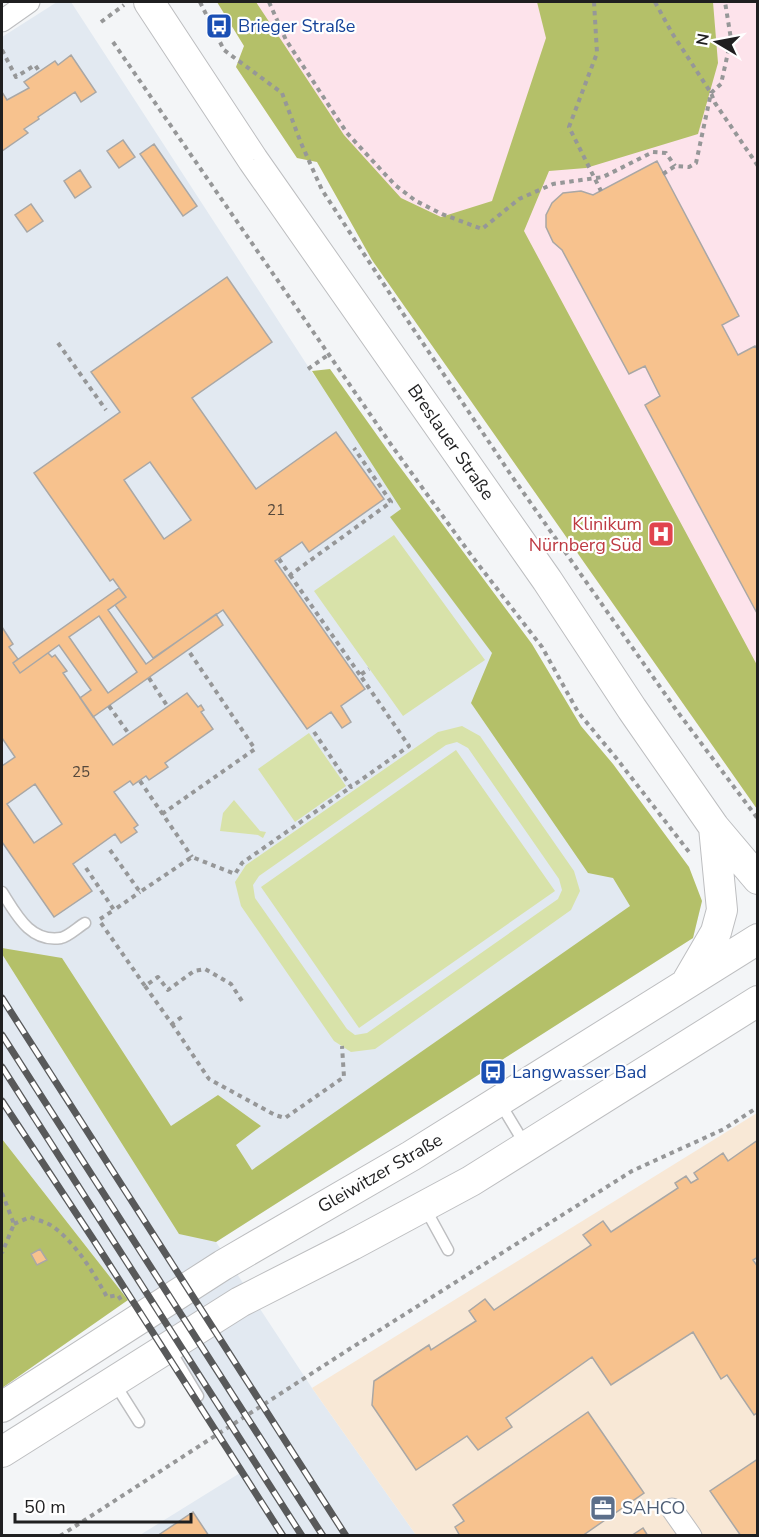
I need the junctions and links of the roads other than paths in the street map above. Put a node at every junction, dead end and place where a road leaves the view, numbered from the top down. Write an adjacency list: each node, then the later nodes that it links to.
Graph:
1 (29, 2): 3 (street)
2 (149, 2): 4 (main road, Breslauer Straße)
3 (2, 21)
4 (714, 827): 5 (main road, Breslauer Straße); 9 (main road)
5 (758, 879)
6 (2, 892): 7 (lane)
7 (85, 923)
8 (758, 939): 9 (main road, Gleiwitzer Straße)
9 (685, 985): 11 (main road, Gleiwitzer Straße)
10 (758, 1000): 12 (main road)
11 (500, 1102): 12 (lane); 18 (main road, Gleiwitzer Straße)
12 (527, 1146): 13 (main road)
13 (424, 1207): 14 (lane); 15 (main road)
14 (448, 1250)
15 (168, 1346): 16 (main road); 17 (lane)
16 (113, 1381): 19 (lane); 20 (main road)
17 (198, 1396)
18 (2, 1407)
19 (139, 1422)
20 (2, 1452)
21 (672, 1509): 22 (street)
22 (691, 1536)

